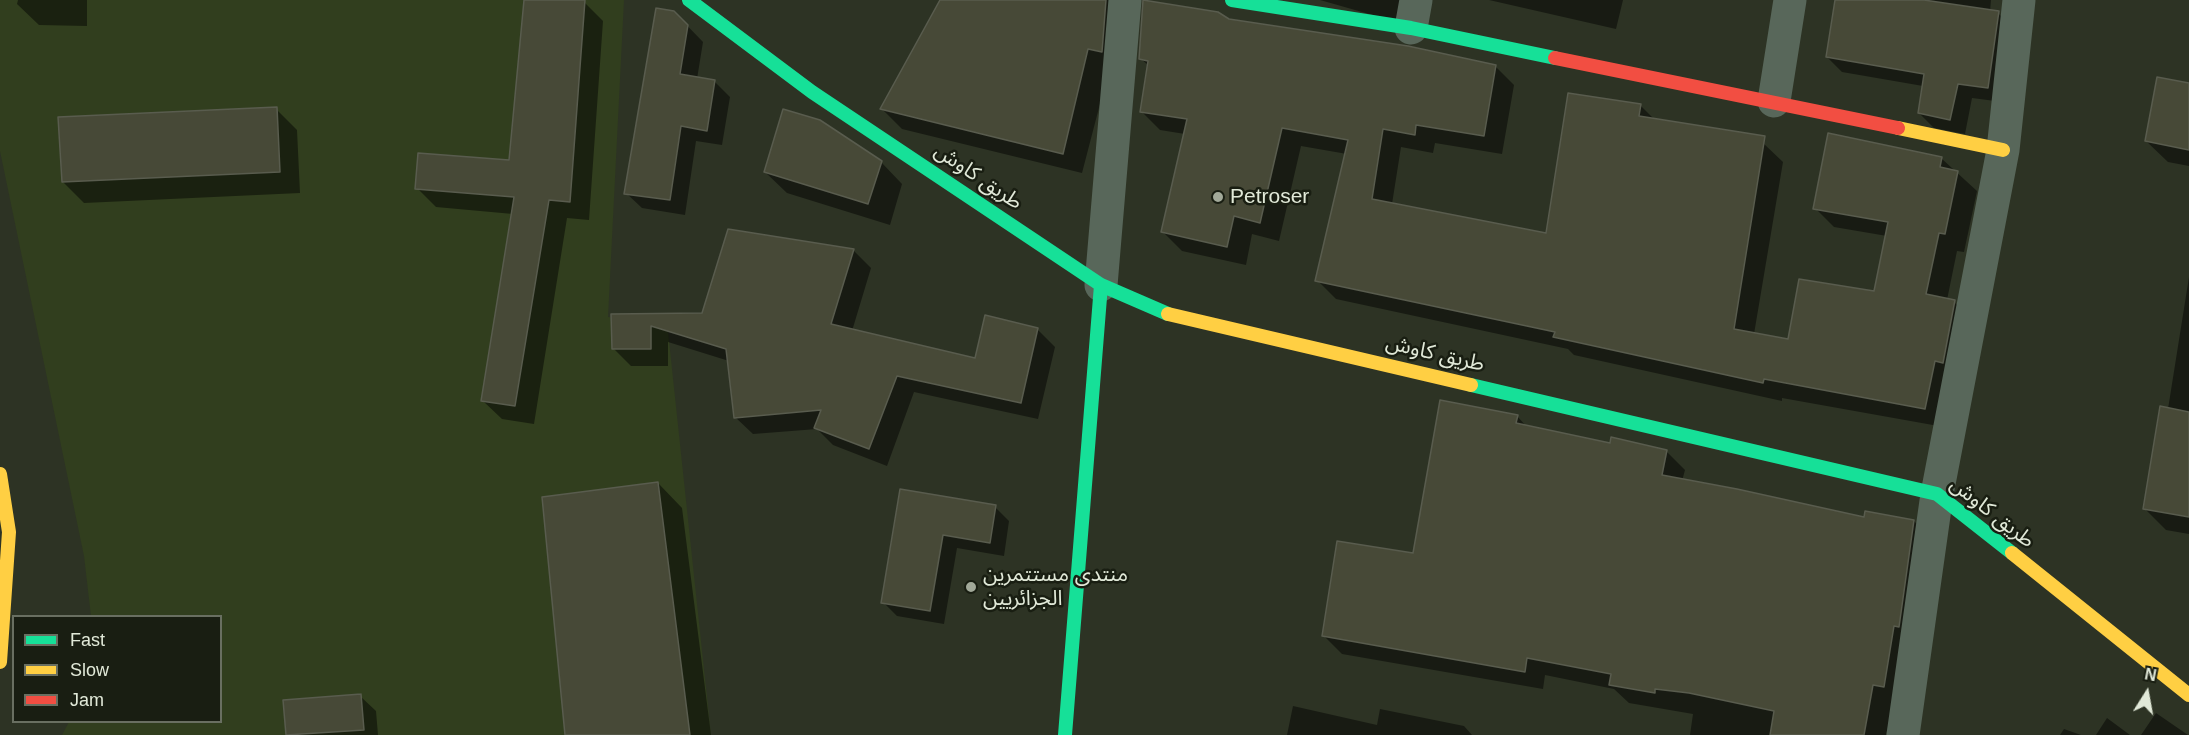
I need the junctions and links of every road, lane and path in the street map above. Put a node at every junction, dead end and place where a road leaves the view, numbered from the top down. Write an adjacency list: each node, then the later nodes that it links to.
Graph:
1 (688, 0): 9 (street, طريق كاوش)
2 (1125, 0): 9 (street)
3 (1232, 0): 6 (street)
4 (1790, 0): 7 (street)
5 (2019, 0): 8 (street)
6 (1414, 14): 7 (street)
7 (1774, 101): 8 (street)
8 (2003, 150): 11 (street)
9 (1101, 285): 11 (street, طريق كاوش); 14 (street)
10 (0, 474): 12 (street)
11 (1937, 494): 13 (street, طريق كاوش); 15 (street)
12 (0, 662)
13 (2189, 695)
14 (1065, 735)
15 (1903, 735)

